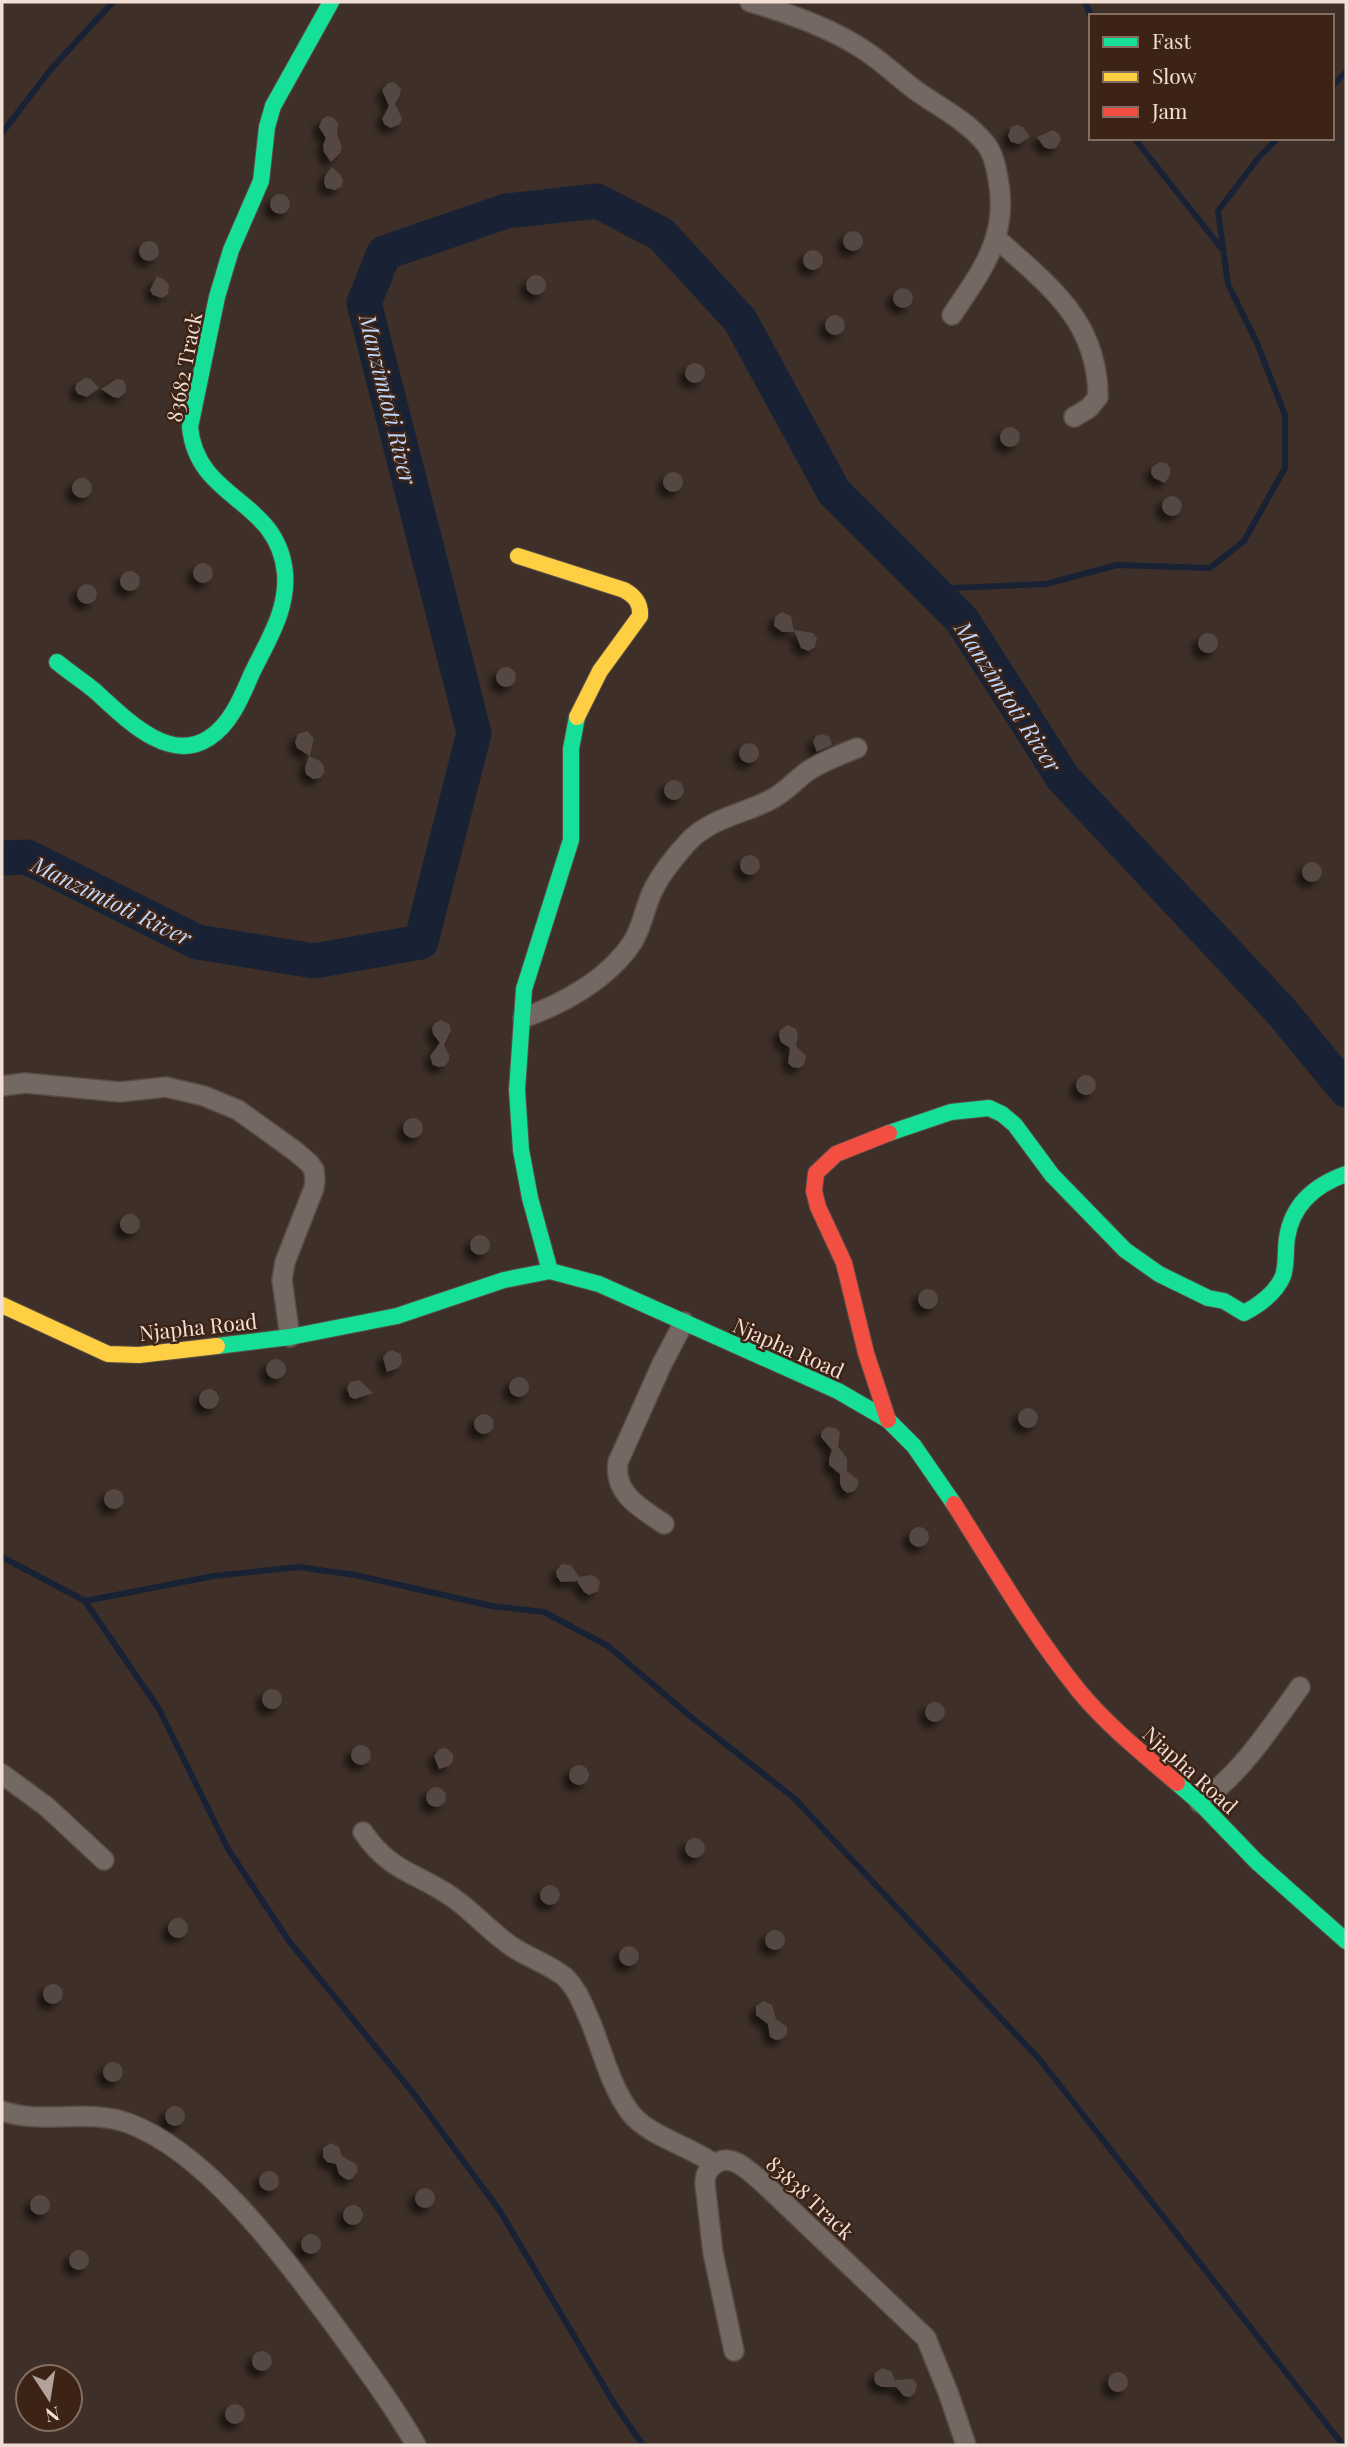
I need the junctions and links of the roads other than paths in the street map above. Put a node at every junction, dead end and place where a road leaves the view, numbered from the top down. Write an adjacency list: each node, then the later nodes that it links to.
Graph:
1 (331, 2): 7 (street, 83682 Track)
2 (750, 2): 3 (street)
3 (996, 238): 4 (street); 5 (street)
4 (952, 315)
5 (1074, 417)
6 (518, 556): 9 (street)
7 (57, 662)
8 (857, 748): 9 (street)
9 (523, 1018): 12 (street)
10 (2, 1086): 15 (street)
11 (1346, 1174): 16 (street)
12 (550, 1271): 14 (street, Njapha Road); 15 (street, Njapha Road)
13 (2, 1305): 15 (street, Njapha Road)
14 (684, 1322): 16 (street, Njapha Road); 17 (street)
15 (290, 1337)
16 (888, 1420): 20 (street, Njapha Road)
17 (664, 1524)
18 (1300, 1687): 20 (street)
19 (2, 1774): 22 (street)
20 (1200, 1802): 23 (street, Njapha Road)
21 (363, 1832): 25 (street)
22 (104, 1860)
23 (1346, 1941)
24 (2, 2111): 27 (street)
25 (714, 2164): 26 (street); 28 (street, 83838 Track)
26 (734, 2351)
27 (416, 2445)
28 (966, 2445)

